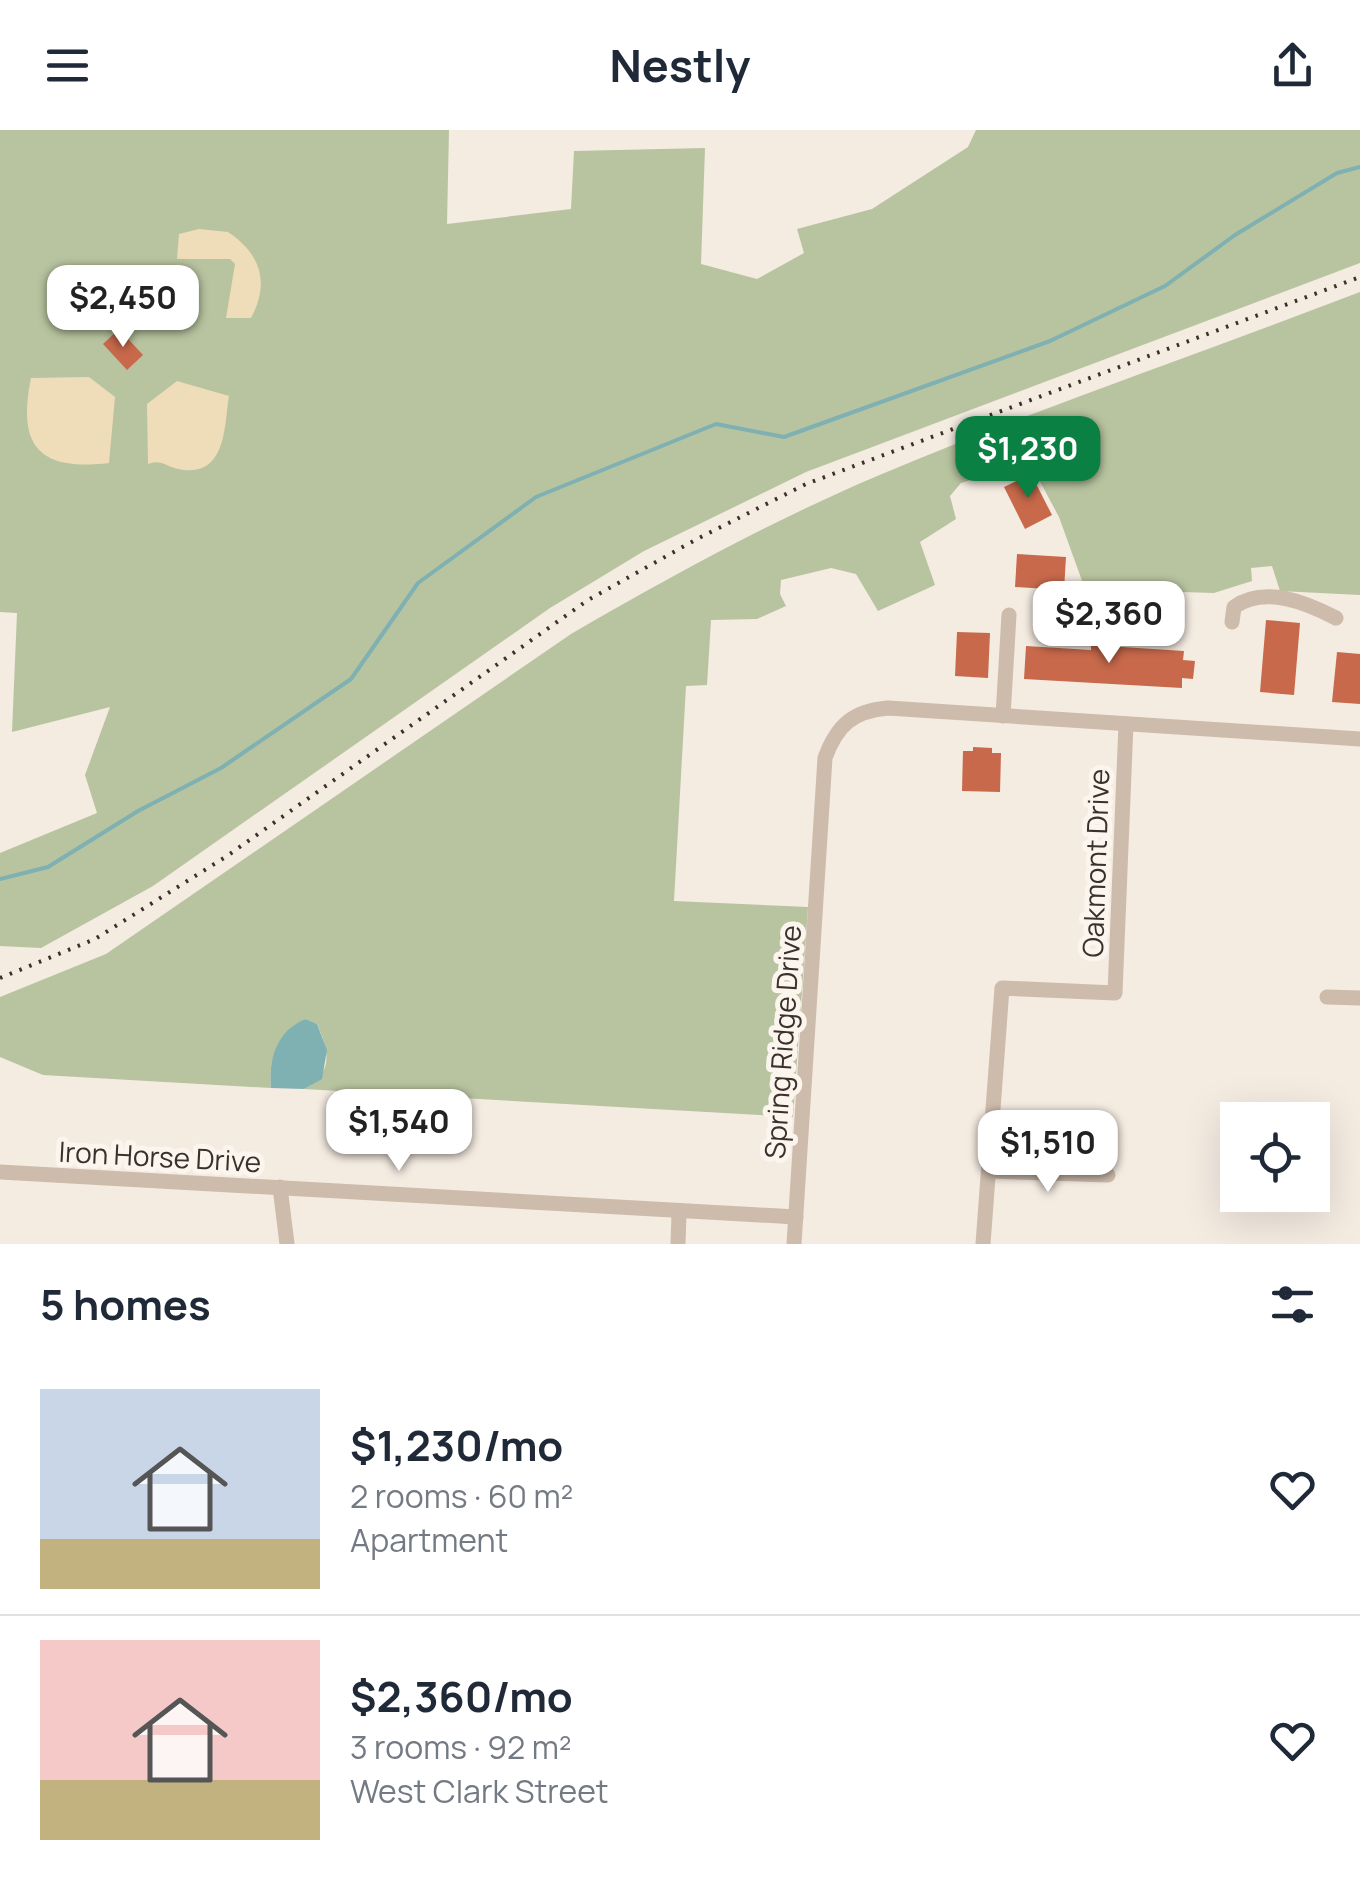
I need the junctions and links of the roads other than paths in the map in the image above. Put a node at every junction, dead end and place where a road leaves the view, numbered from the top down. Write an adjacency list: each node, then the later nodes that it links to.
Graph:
1 (1009, 615): 4 (street)
2 (1336, 618): 3 (street)
3 (1232, 622)
4 (1003, 716): 5 (street, Spring Ridge Drive); 14 (street, Spring Ridge Drive)
5 (1126, 724): 6 (street, Spring Ridge Drive); 9 (street, Oakmont Drive)
6 (1360, 739)
7 (1327, 997): 8 (street)
8 (1360, 998)
9 (990, 1170): 11 (street); 18 (street, Oakmont Drive)
10 (0, 1172): 12 (street, Iron Horse Drive)
11 (1108, 1175)
12 (280, 1188): 13 (street, Iron Horse Drive); 15 (street)
13 (679, 1214): 14 (street, Iron Horse Drive); 16 (street)
14 (796, 1217): 17 (street, Spring Ridge Drive)
15 (288, 1244)
16 (678, 1244)
17 (794, 1244)
18 (983, 1244)

